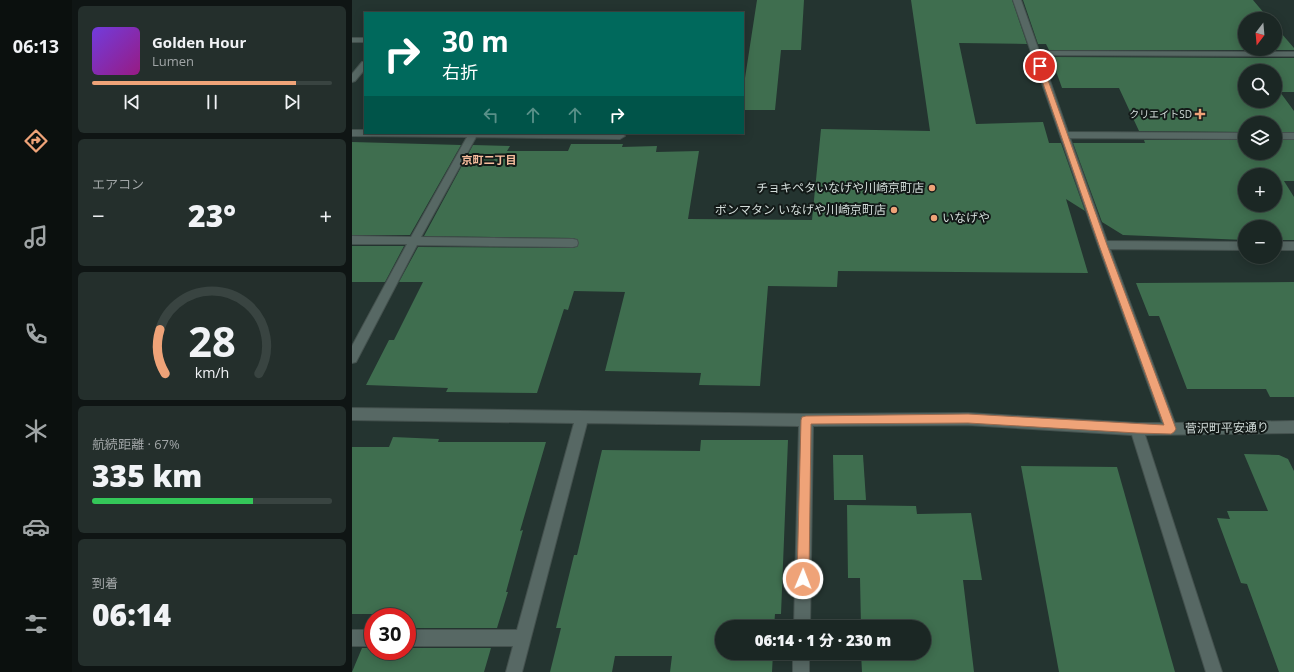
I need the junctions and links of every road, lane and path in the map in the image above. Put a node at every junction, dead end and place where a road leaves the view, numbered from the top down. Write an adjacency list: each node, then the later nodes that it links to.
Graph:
1 (1017, 0): 4 (street)
2 (352, 40): 3 (street)
3 (364, 40)
4 (1035, 53): 5 (street); 11 (street)
5 (1294, 54)
6 (364, 65): 7 (street)
7 (352, 79)
8 (352, 133): 9 (street)
9 (364, 133)
10 (474, 134): 12 (street); 17 (street)
11 (1064, 135): 13 (street); 19 (street)
12 (620, 136)
13 (1238, 136)
14 (1282, 136): 15 (street)
15 (1294, 136)
16 (352, 240): 17 (street)
17 (414, 241): 18 (street); 23 (street)
18 (573, 243)
19 (1103, 245): 20 (street); 29 (street)
20 (1238, 246)
21 (1282, 246): 22 (street)
22 (1294, 246)
23 (352, 358)
24 (352, 414): 25 (street, 菅沢町平安通り)
25 (582, 417): 26 (street, 菅沢町平安通り); 34 (street)
26 (806, 420): 28 (street, 菅沢町平安通り); 30 (street)
27 (1294, 427): 29 (street, 菅沢町平安通り)
28 (1137, 429): 29 (street, 菅沢町平安通り); 38 (street)
29 (1171, 429)
30 (802, 620)
31 (352, 638): 32 (street)
32 (364, 638)
33 (416, 638): 34 (street)
34 (523, 638): 36 (street)
35 (801, 660): 37 (street)
36 (514, 672)
37 (801, 672)
38 (1214, 672)

